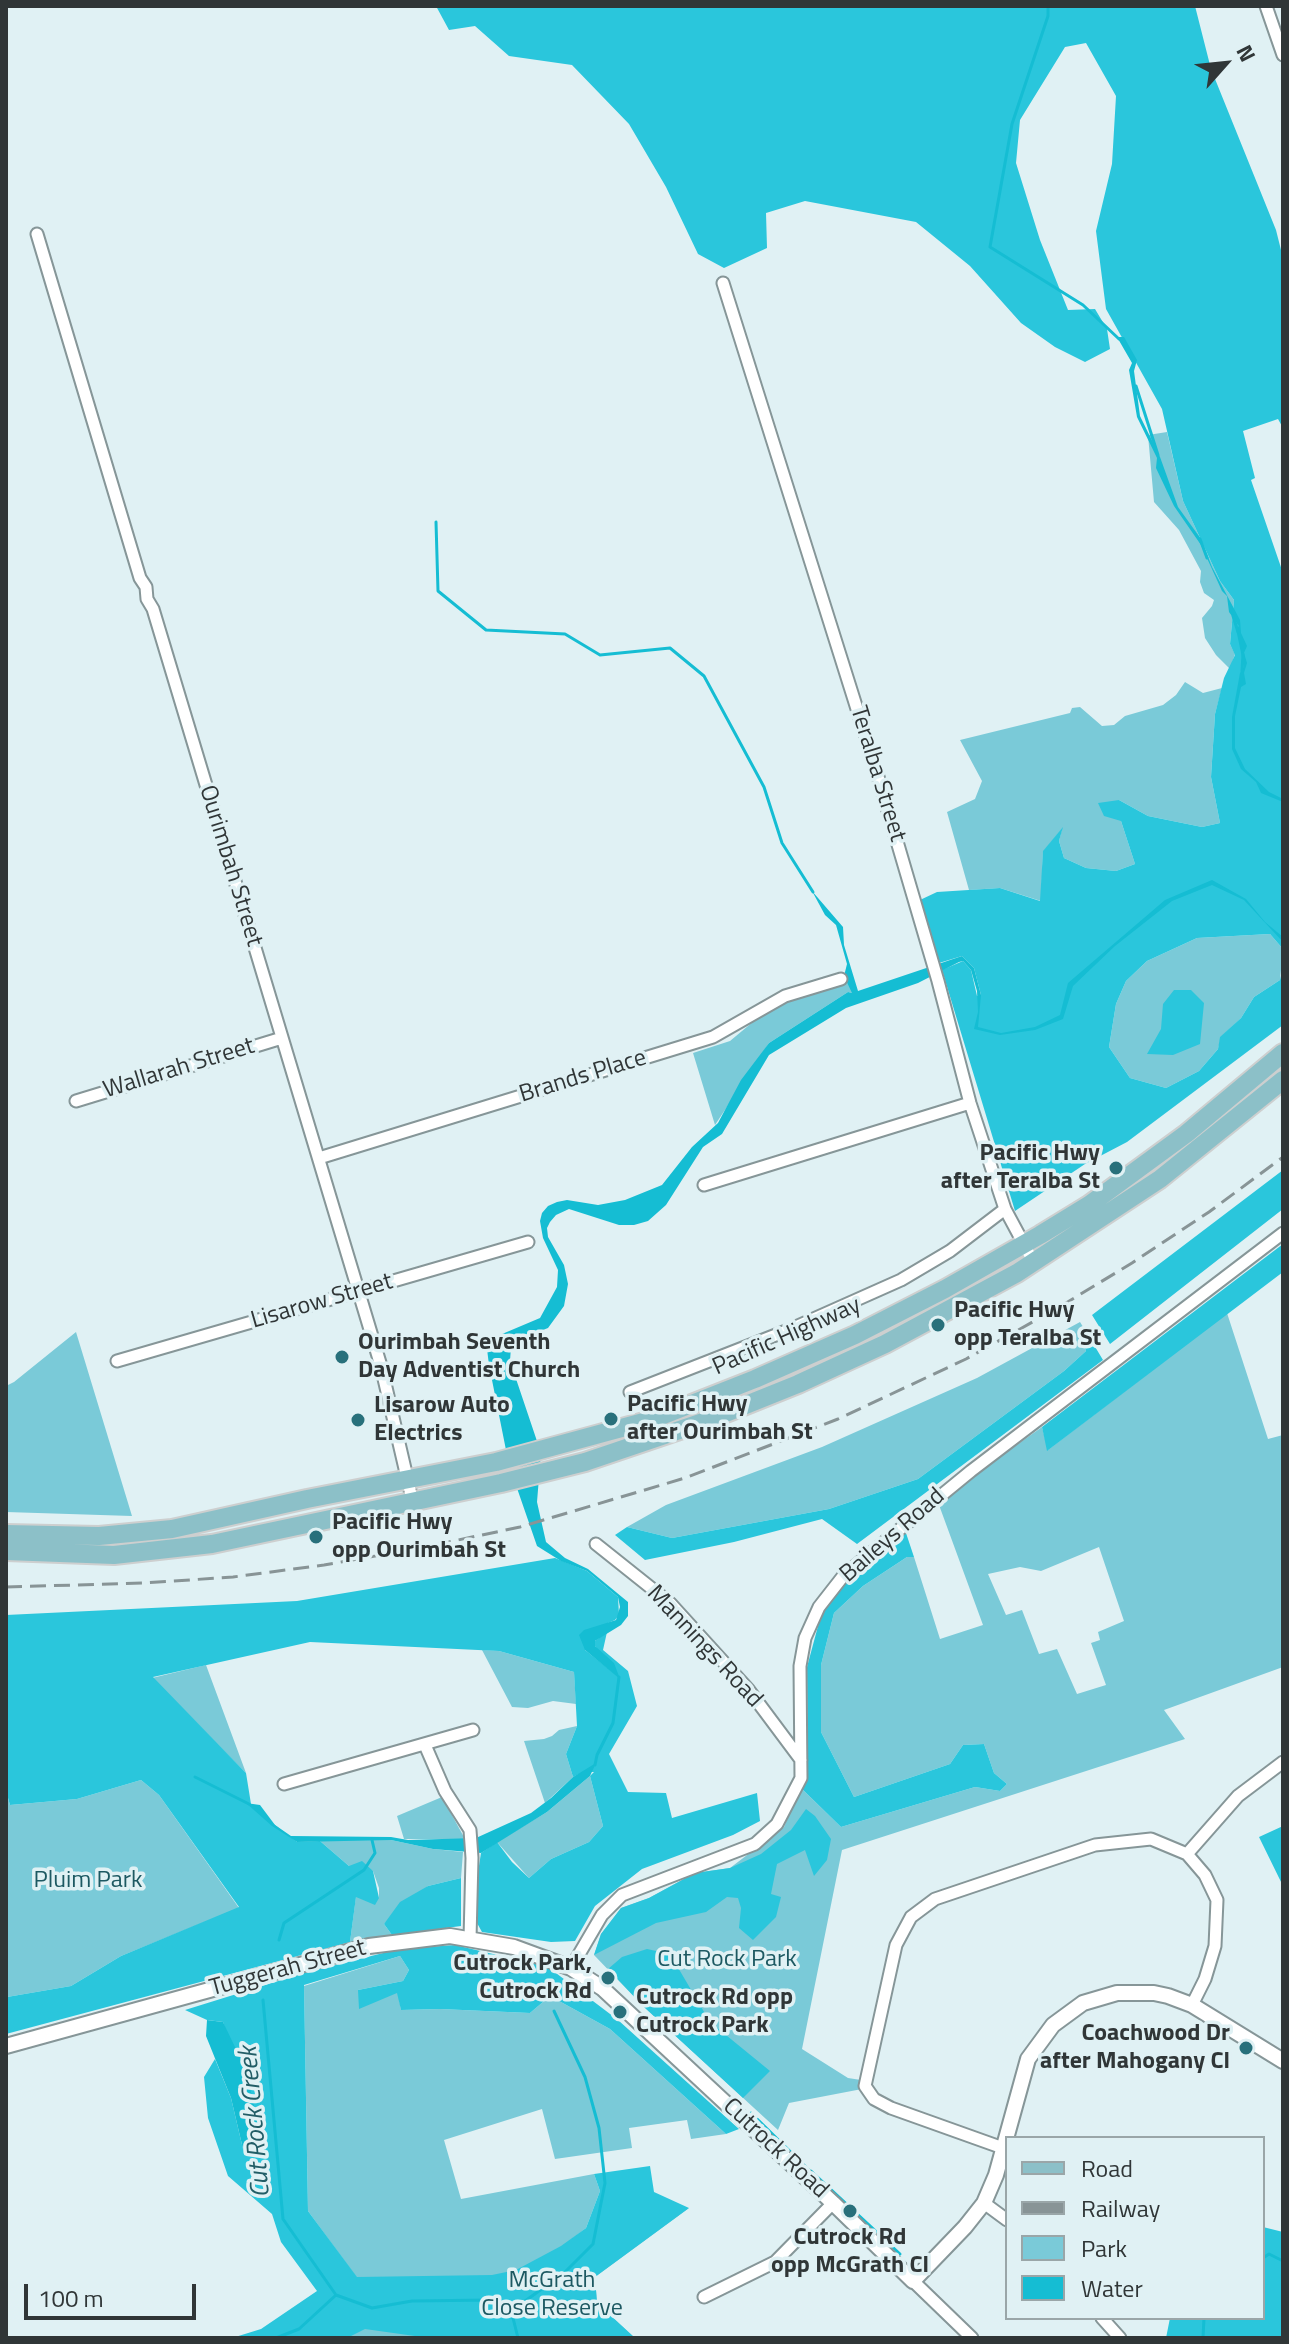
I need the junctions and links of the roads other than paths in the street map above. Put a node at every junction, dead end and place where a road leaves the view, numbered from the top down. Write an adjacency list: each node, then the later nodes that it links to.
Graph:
1 (1266, 6): 2 (street)
2 (1283, 55)
3 (37, 234): 6 (street, Ourimbah Street)
4 (723, 283): 10 (street, Teralba Street)
5 (841, 979): 11 (street, Brands Place)
6 (282, 1038): 9 (street, Wallarah Street); 11 (street, Ourimbah Street)
7 (1283, 1053): 16 (main road, Pacific Highway)
8 (1283, 1080): 17 (main road, Pacific Highway)
9 (76, 1101)
10 (970, 1103): 12 (street); 13 (street, Teralba Street)
11 (319, 1158): 18 (street, Ourimbah Street)
12 (704, 1185)
13 (1005, 1209): 16 (street, Teralba Street); 20 (street, Pacific Highway)
14 (1283, 1233): 28 (street, Baileys Road)
15 (528, 1242): 18 (street, Lisarow Street)
16 (1024, 1244): 17 (street, Teralba Street); 21 (main road, Pacific Highway)
17 (1034, 1263): 22 (main road, Pacific Highway)
18 (358, 1291): 19 (street, Lisarow Street); 21 (street, Ourimbah Street)
19 (117, 1361)
20 (630, 1392)
21 (408, 1481): 22 (street, Ourimbah Street); 23 (main road, Pacific Highway)
22 (413, 1503): 25 (main road, Pacific Highway)
23 (6, 1534)
24 (596, 1544): 28 (street, Mannings Road)
25 (6, 1551)
26 (473, 1730): 27 (street)
27 (425, 1745): 30 (street); 32 (street)
28 (801, 1761): 33 (street, Baileys Road)
29 (1283, 1762): 31 (street)
30 (284, 1784)
31 (1187, 1854): 34 (street); 39 (street)
32 (470, 1939): 33 (street, Tuggerah Street); 35 (street, Tuggerah Street)
33 (571, 1968): 40 (street, Cutrock Road)
34 (1192, 2005): 36 (street); 37 (street)
35 (6, 2046)
36 (1283, 2061)
37 (1006, 2136)
38 (1005, 2141): 39 (street)
39 (1003, 2148): 41 (street)
40 (833, 2203): 43 (street, Cutrock Road); 44 (street)
41 (984, 2203): 42 (street); 43 (street)
42 (1005, 2219)
43 (913, 2281): 46 (street, Cutrock Road)
44 (704, 2297)
45 (1104, 2320): 47 (street)
46 (972, 2338)
47 (1120, 2338)

